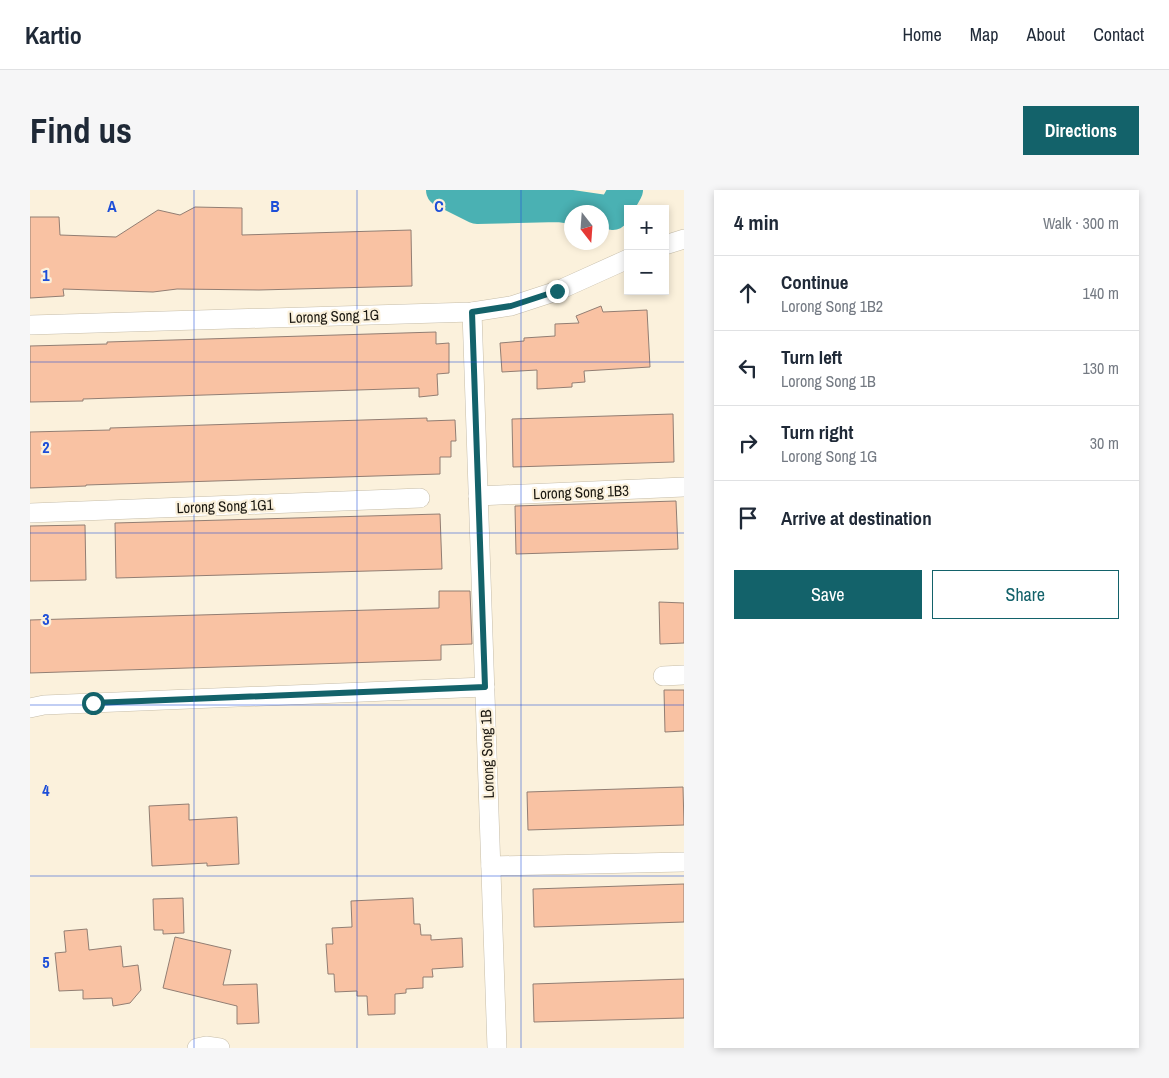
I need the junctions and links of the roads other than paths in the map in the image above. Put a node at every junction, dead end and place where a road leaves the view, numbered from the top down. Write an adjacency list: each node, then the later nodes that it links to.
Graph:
1 (684, 239): 2 (street)
2 (669, 244)
3 (624, 261): 4 (street, Lorong Song 1G)
4 (472, 312): 5 (street, Lorong Song 1G); 7 (street, Lorong Song 1B)
5 (30, 326)
6 (684, 487): 7 (street, Lorong Song 1B3)
7 (478, 496): 12 (street, Lorong Song 1B)
8 (420, 498): 9 (street, Lorong Song 1G1)
9 (30, 513)
10 (684, 675): 11 (street)
11 (663, 676)
12 (485, 687): 13 (street); 15 (street, Lorong Song 1B)
13 (30, 708)
14 (684, 862): 15 (street)
15 (491, 866): 18 (street, Lorong Song 1B)
16 (196, 1048): 17 (street)
17 (220, 1048)
18 (497, 1048)

